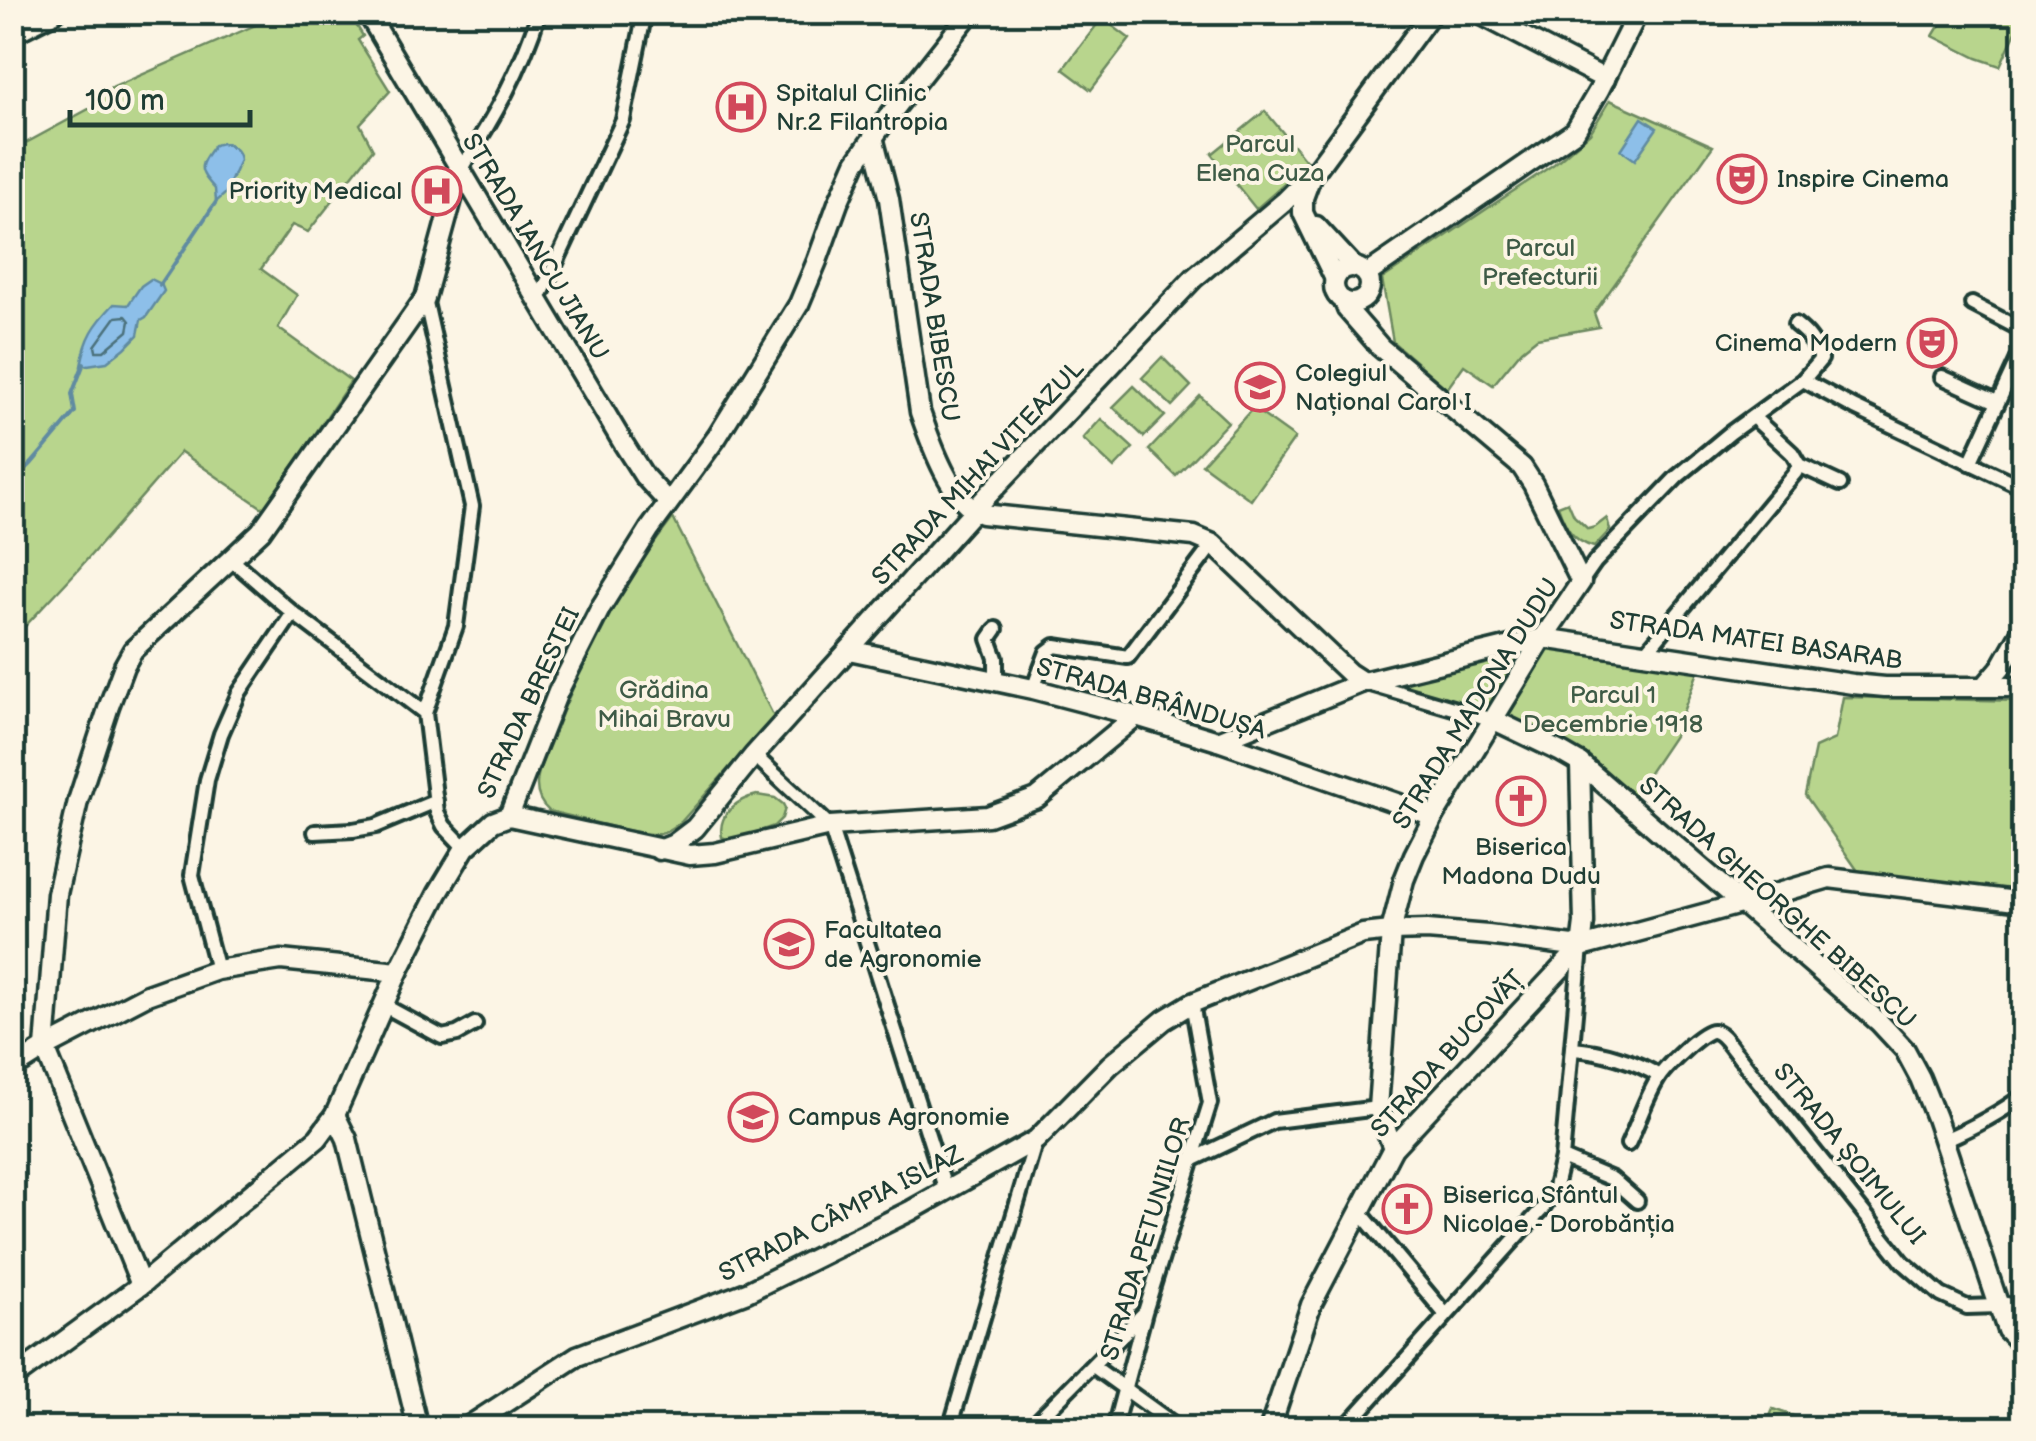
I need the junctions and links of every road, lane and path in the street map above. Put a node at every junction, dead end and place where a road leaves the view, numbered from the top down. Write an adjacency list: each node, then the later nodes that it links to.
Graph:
1 (54, 12): 9 (street)
2 (367, 12): 12 (street, STRADA IANCU JIANU)
3 (539, 12): 12 (street)
4 (646, 12): 20 (street)
5 (971, 12): 11 (street, STRADA BRESTEI)
6 (1432, 12): 13 (street, STRADA MIHAI VITEAZUL)
7 (1476, 12): 10 (street)
8 (1638, 12): 10 (street)
9 (12, 34)
10 (1604, 78): 16 (street)
11 (873, 137): 35 (street, STRADA BRESTEI); 36 (street, STRADA BIBESCU)
12 (460, 170): 18 (street); 20 (street, STRADA IANCU JIANU)
13 (1316, 170): 14 (street, STRADA MIHAI VITEAZUL); 15 (street)
14 (1284, 202): 15 (street); 36 (street, STRADA MIHAI VITEAZUL)
15 (1303, 213): 16 (street); 17 (street)
16 (1360, 270): 17 (street); 19 (street)
17 (1335, 279): 21 (street)
18 (425, 298): 38 (street); 51 (street)
19 (1364, 298): 21 (street); 26 (street)
20 (539, 299): 35 (street, STRADA IANCU JIANU)
21 (1344, 301): 26 (street)
22 (1972, 304): 24 (street)
23 (1795, 324): 28 (street)
24 (2024, 331)
25 (2024, 346): 29 (street)
26 (1380, 347): 39 (street)
27 (1942, 377): 29 (street)
28 (1803, 380): 30 (street, STRADA MADONA DUDU); 31 (street)
29 (1998, 402): 31 (street)
30 (1752, 417): 32 (street); 39 (street, STRADA MADONA DUDU)
31 (1970, 462): 34 (street)
32 (1799, 465): 33 (street); 45 (street)
33 (1840, 484)
34 (2024, 488)
35 (668, 502): 58 (street, STRADA BRESTEI)
36 (974, 511): 37 (street); 44 (street, STRADA MIHAI VITEAZUL)
37 (1213, 544): 47 (street); 50 (street)
38 (232, 560): 40 (street); 73 (street)
39 (1580, 582): 43 (street, STRADA MADONA DUDU)
40 (293, 613): 51 (street); 68 (street)
41 (2024, 627): 48 (street)
42 (996, 629): 46 (street)
43 (1543, 638): 45 (street, STRADA MATEI BASARAB); 47 (street); 53 (street, STRADA MADONA DUDU)
44 (849, 650): 46 (street, STRADA BRÂNDUȘA); 55 (street, STRADA MIHAI VITEAZUL)
45 (1646, 652): 48 (street, STRADA MATEI BASARAB)
46 (996, 682): 50 (street, STRADA BRÂNDUȘA)
47 (1363, 682): 53 (street); 54 (street)
48 (1986, 686): 49 (street, STRADA MATEI BASARAB)
49 (2024, 688)
50 (1033, 690): 52 (street, STRADA BRÂNDUȘA)
51 (425, 713): 57 (street)
52 (1136, 716): 54 (street, STRADA BRÂNDUȘA); 60 (street)
53 (1494, 720): 56 (street, STRADA GHEORGHE BIBESCU); 59 (street, STRADA MADONA DUDU)
54 (1218, 741): 59 (street, STRADA BRÂNDUȘA)
55 (754, 755): 60 (street); 63 (street, STRADA MIHAI VITEAZUL)
56 (1580, 763): 65 (street, STRADA GHEORGHE BIBESCU); 67 (street)
57 (436, 801): 61 (street); 62 (street)
58 (509, 816): 62 (street, STRADA BRESTEI); 63 (street)
59 (1434, 816): 66 (street, STRADA MADONA DUDU)
60 (830, 826): 63 (street); 86 (street)
61 (315, 832)
62 (465, 848): 69 (street, STRADA BRESTEI)
63 (659, 850)
64 (2024, 902): 65 (street, STRADA CÂMPIA ISLAZ)
65 (1744, 903): 67 (street, STRADA CÂMPIA ISLAZ); 81 (street, STRADA GHEORGHE BIBESCU)
66 (1391, 931): 67 (street, STRADA CÂMPIA ISLAZ); 70 (street, STRADA CÂMPIA ISLAZ); 78 (street, STRADA MADONA DUDU)
67 (1581, 947): 74 (street); 83 (street, STRADA BUCOVĂȚ)
68 (217, 970): 69 (street); 73 (street)
69 (398, 972): 71 (street, STRADA BRESTEI)
70 (1192, 1003): 80 (street, STRADA CÂMPIA ISLAZ); 85 (street, STRADA PETUNIILOR)
71 (383, 1005): 72 (street); 79 (street, STRADA BRESTEI)
72 (476, 1024)
73 (45, 1048): 75 (street); 89 (street)
74 (1573, 1049): 76 (street); 84 (street)
75 (12, 1069)
76 (1659, 1076): 82 (street, STRADA ȘOIMULUI); 90 (street, STRADA ȘOIMULUI)
77 (2024, 1094): 81 (street)
78 (1378, 1108): 83 (street, STRADA MADONA DUDU); 85 (street)
79 (335, 1116): 89 (street, STRADA BRESTEI); 98 (street)
80 (1036, 1140): 86 (street, STRADA CÂMPIA ISLAZ); 100 (street)
81 (1944, 1140): 90 (street, STRADA GHEORGHE BIBESCU)
82 (1628, 1144)
83 (1393, 1148): 88 (street, STRADA BUCOVĂȚ)
84 (1562, 1158): 87 (street); 93 (street)
85 (1194, 1159): 92 (street, STRADA PETUNIILOR)
86 (946, 1191): 99 (street, STRADA CÂMPIA ISLAZ)
87 (1636, 1202)
88 (1360, 1212): 93 (street); 104 (street, STRADA BUCOVĂȚ)
89 (141, 1285): 96 (street, STRADA BRESTEI)
90 (1999, 1306): 91 (street, STRADA ȘOIMULUI); 94 (street, STRADA GHEORGHE BIBESCU)
91 (2024, 1310)
92 (1145, 1312): 95 (street); 97 (street, STRADA PETUNIILOR)
93 (1446, 1316): 105 (street)
94 (2024, 1347)
95 (1093, 1366): 97 (street); 101 (street)
96 (12, 1379)
97 (1126, 1388): 102 (street, STRADA PETUNIILOR); 103 (street)
98 (418, 1428)
99 (466, 1428)
100 (950, 1428)
101 (1030, 1428)
102 (1114, 1428)
103 (1179, 1428)
104 (1270, 1428)
105 (1345, 1428)

